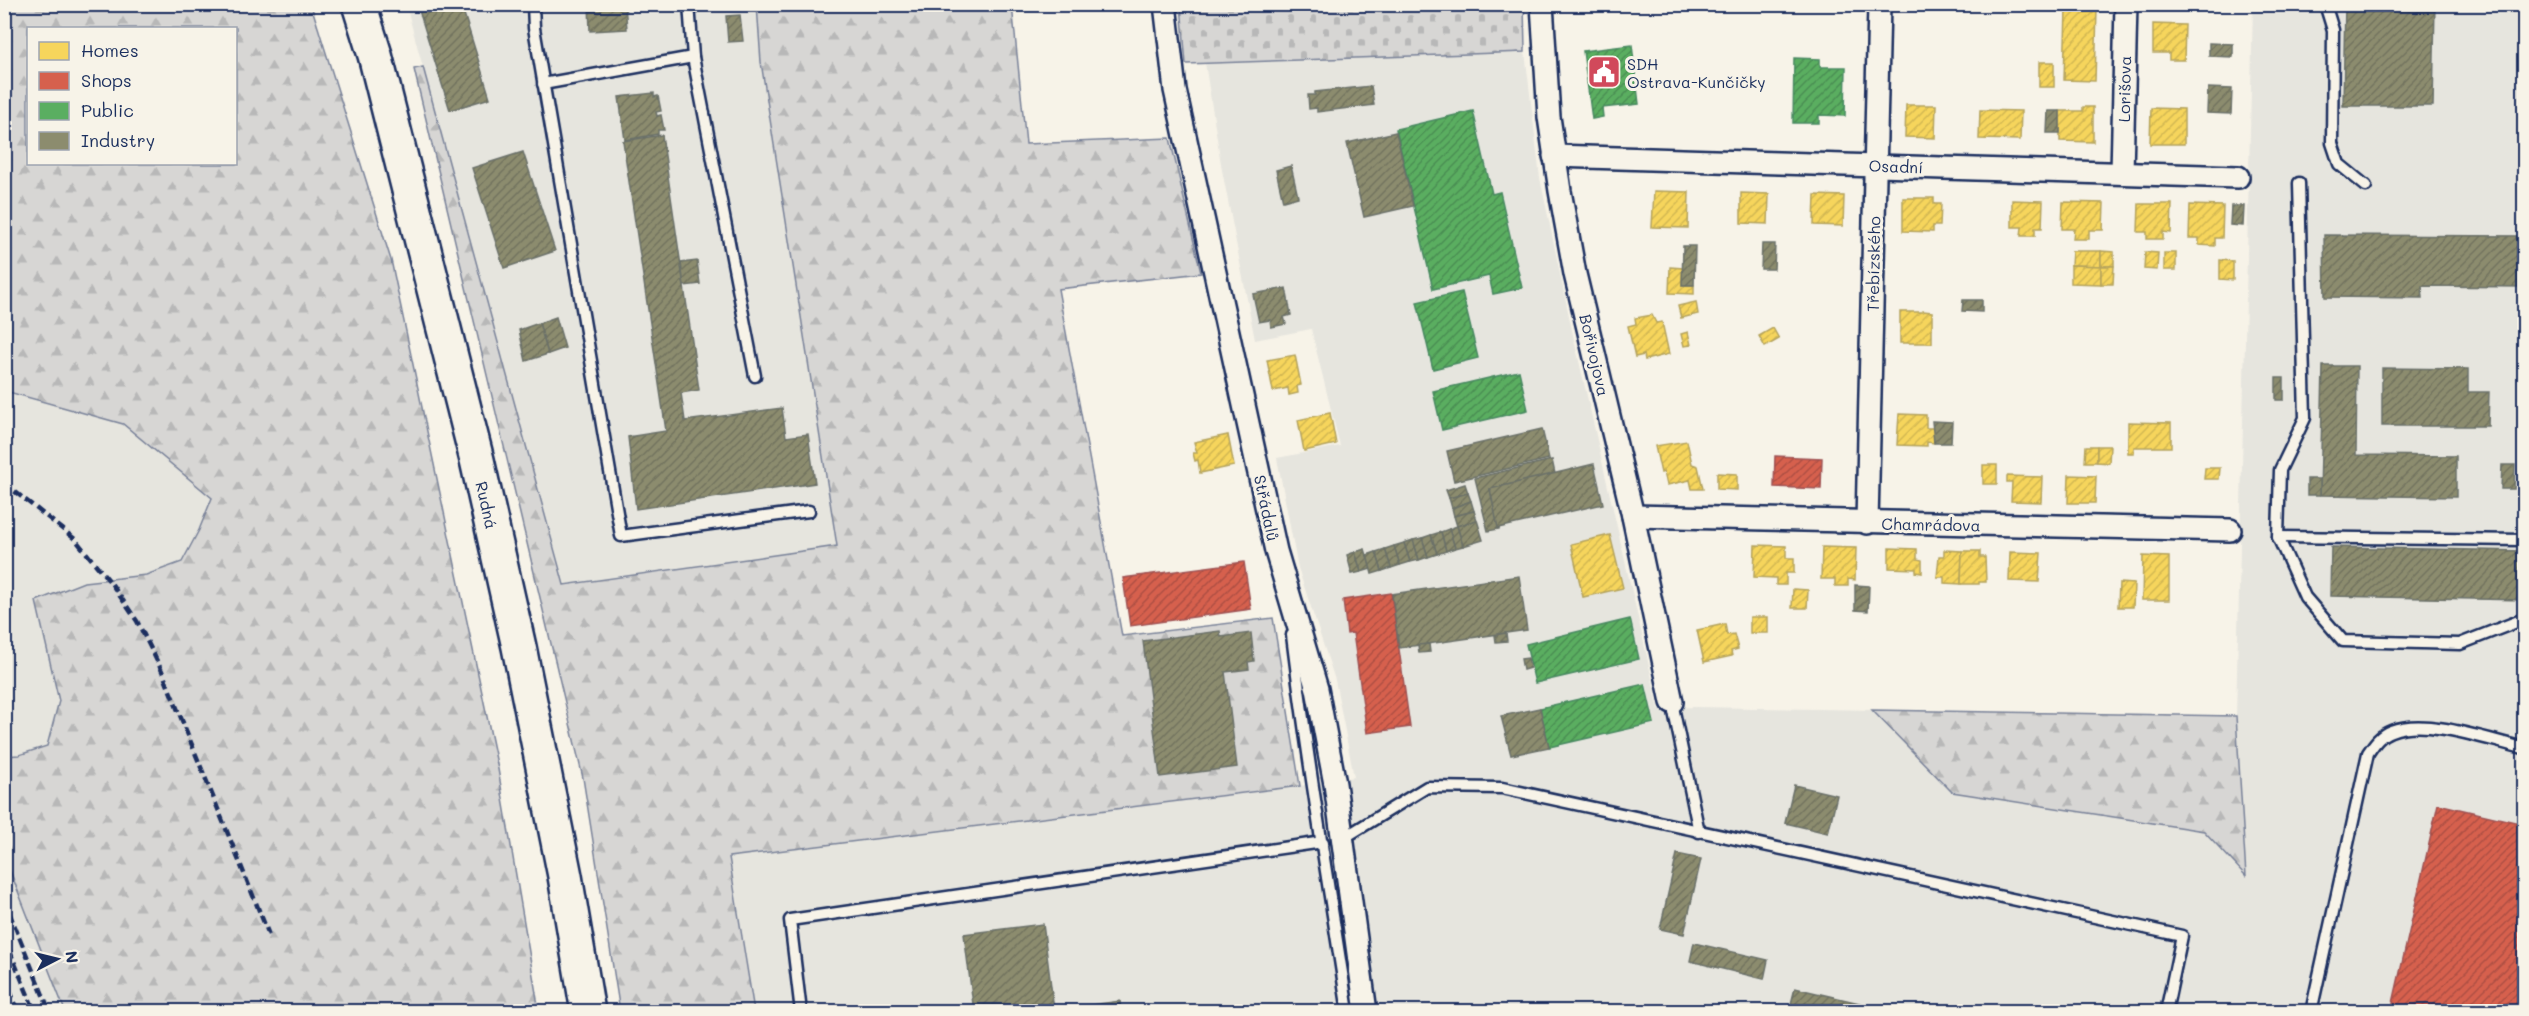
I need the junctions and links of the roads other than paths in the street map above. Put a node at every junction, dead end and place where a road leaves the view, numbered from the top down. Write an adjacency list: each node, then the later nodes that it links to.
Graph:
1 (359, 4): 10 (main road, Rudná)
2 (375, 4): 10 (main road)
3 (533, 4): 12 (lane)
4 (689, 4): 11 (lane)
5 (1165, 4): 30 (street, Střádalů)
6 (1542, 4): 13 (street, Bořivojova)
7 (1879, 4): 14 (street, Třebízského)
8 (2126, 4): 15 (street, Lorišova)
9 (2325, 4): 18 (lane)
10 (375, 55): 31 (main road, Rudná)
11 (693, 57): 12 (lane); 19 (lane)
12 (543, 84): 20 (lane)
13 (1554, 156): 14 (street, Osadní); 21 (street, Bořivojova)
14 (1876, 165): 15 (street, Osadní); 22 (street, Třebízského)
15 (2122, 173): 16 (street, Osadní)
16 (2238, 177)
17 (2299, 183): 24 (lane)
18 (2366, 186)
19 (755, 376)
20 (808, 511)
21 (1633, 516): 22 (street, Chamrádova); 27 (street, Bořivojova)
22 (1868, 523): 23 (street, Chamrádova)
23 (2230, 530)
24 (2278, 537): 25 (lane); 26 (lane)
25 (2524, 540)
26 (2524, 619)
27 (1672, 702): 29 (lane)
28 (2524, 748): 36 (lane)
29 (1699, 832): 30 (lane); 35 (lane)
30 (1333, 840): 32 (lane); 33 (lane); 34 (street, Střádalů)
31 (588, 1011)
32 (801, 1011)
33 (1348, 1011)
34 (1366, 1011)
35 (2166, 1011)
36 (2311, 1011)

